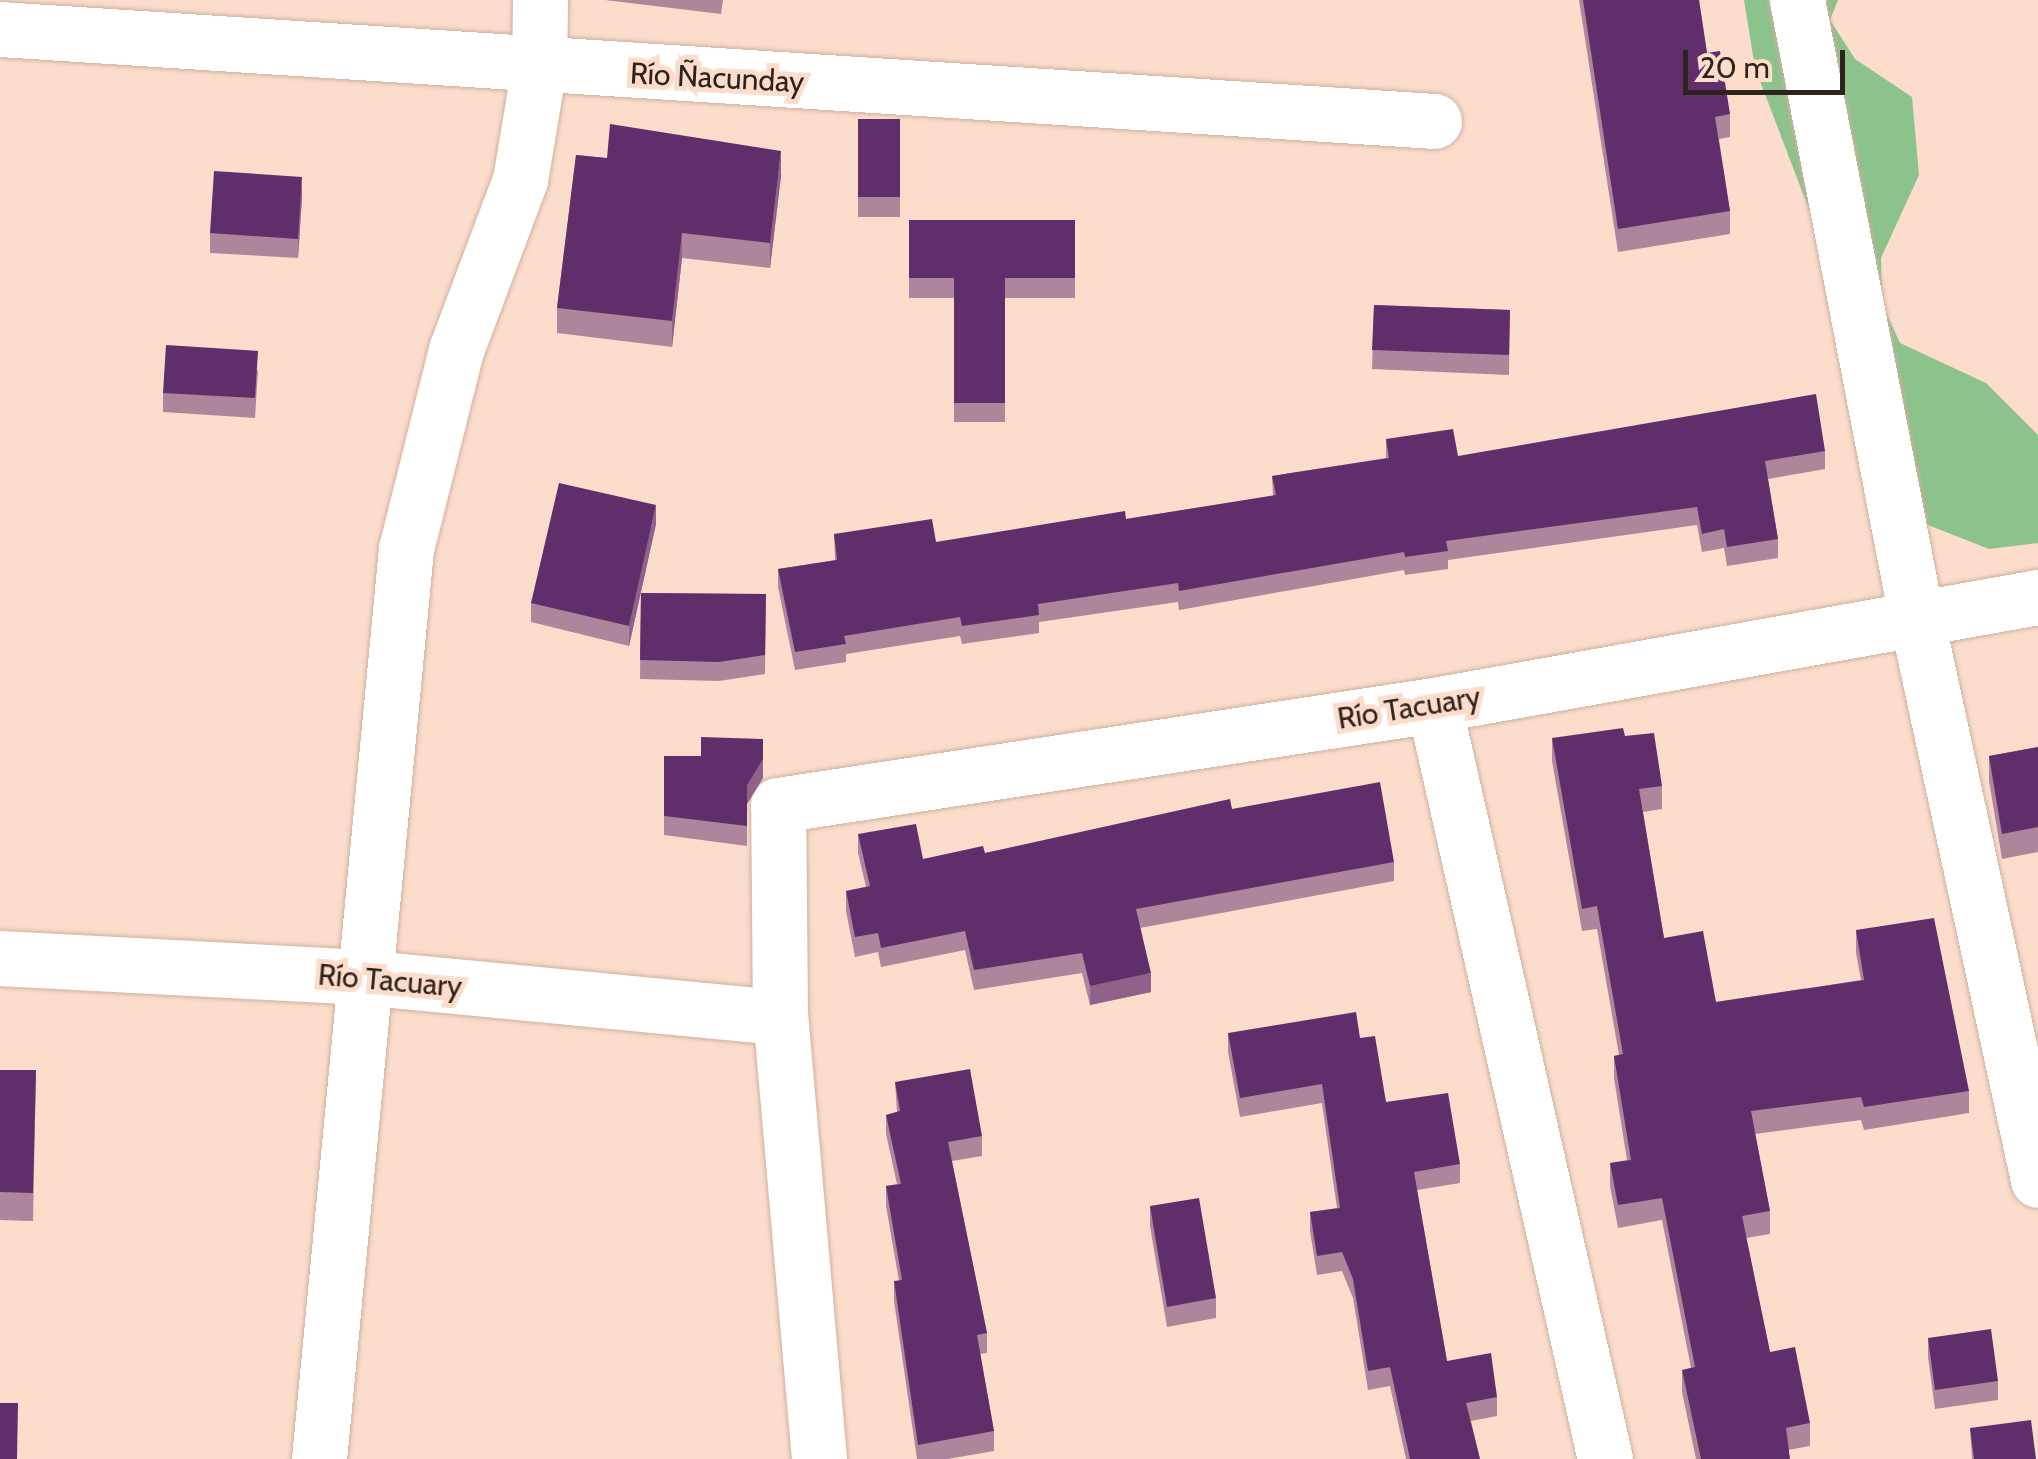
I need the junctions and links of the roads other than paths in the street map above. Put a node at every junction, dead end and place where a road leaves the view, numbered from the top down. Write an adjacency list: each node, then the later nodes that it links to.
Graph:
1 (540, 0): 4 (street)
2 (1796, 0): 7 (street)
3 (0, 29): 4 (street, Río Ñacunday)
4 (539, 67): 5 (street, Río Ñacunday); 10 (street)
5 (1434, 121)
6 (2038, 597): 7 (street, Río Tacuary)
7 (1916, 616): 8 (street, Río Tacuary); 12 (street)
8 (1434, 706): 11 (street, Río Tacuary); 15 (street)
9 (0, 958): 10 (street, Río Tacuary)
10 (361, 977): 11 (street, Río Tacuary); 13 (street)
11 (780, 1018): 14 (street)
12 (2038, 1180)
13 (319, 1459)
14 (818, 1459)
15 (1605, 1459)

